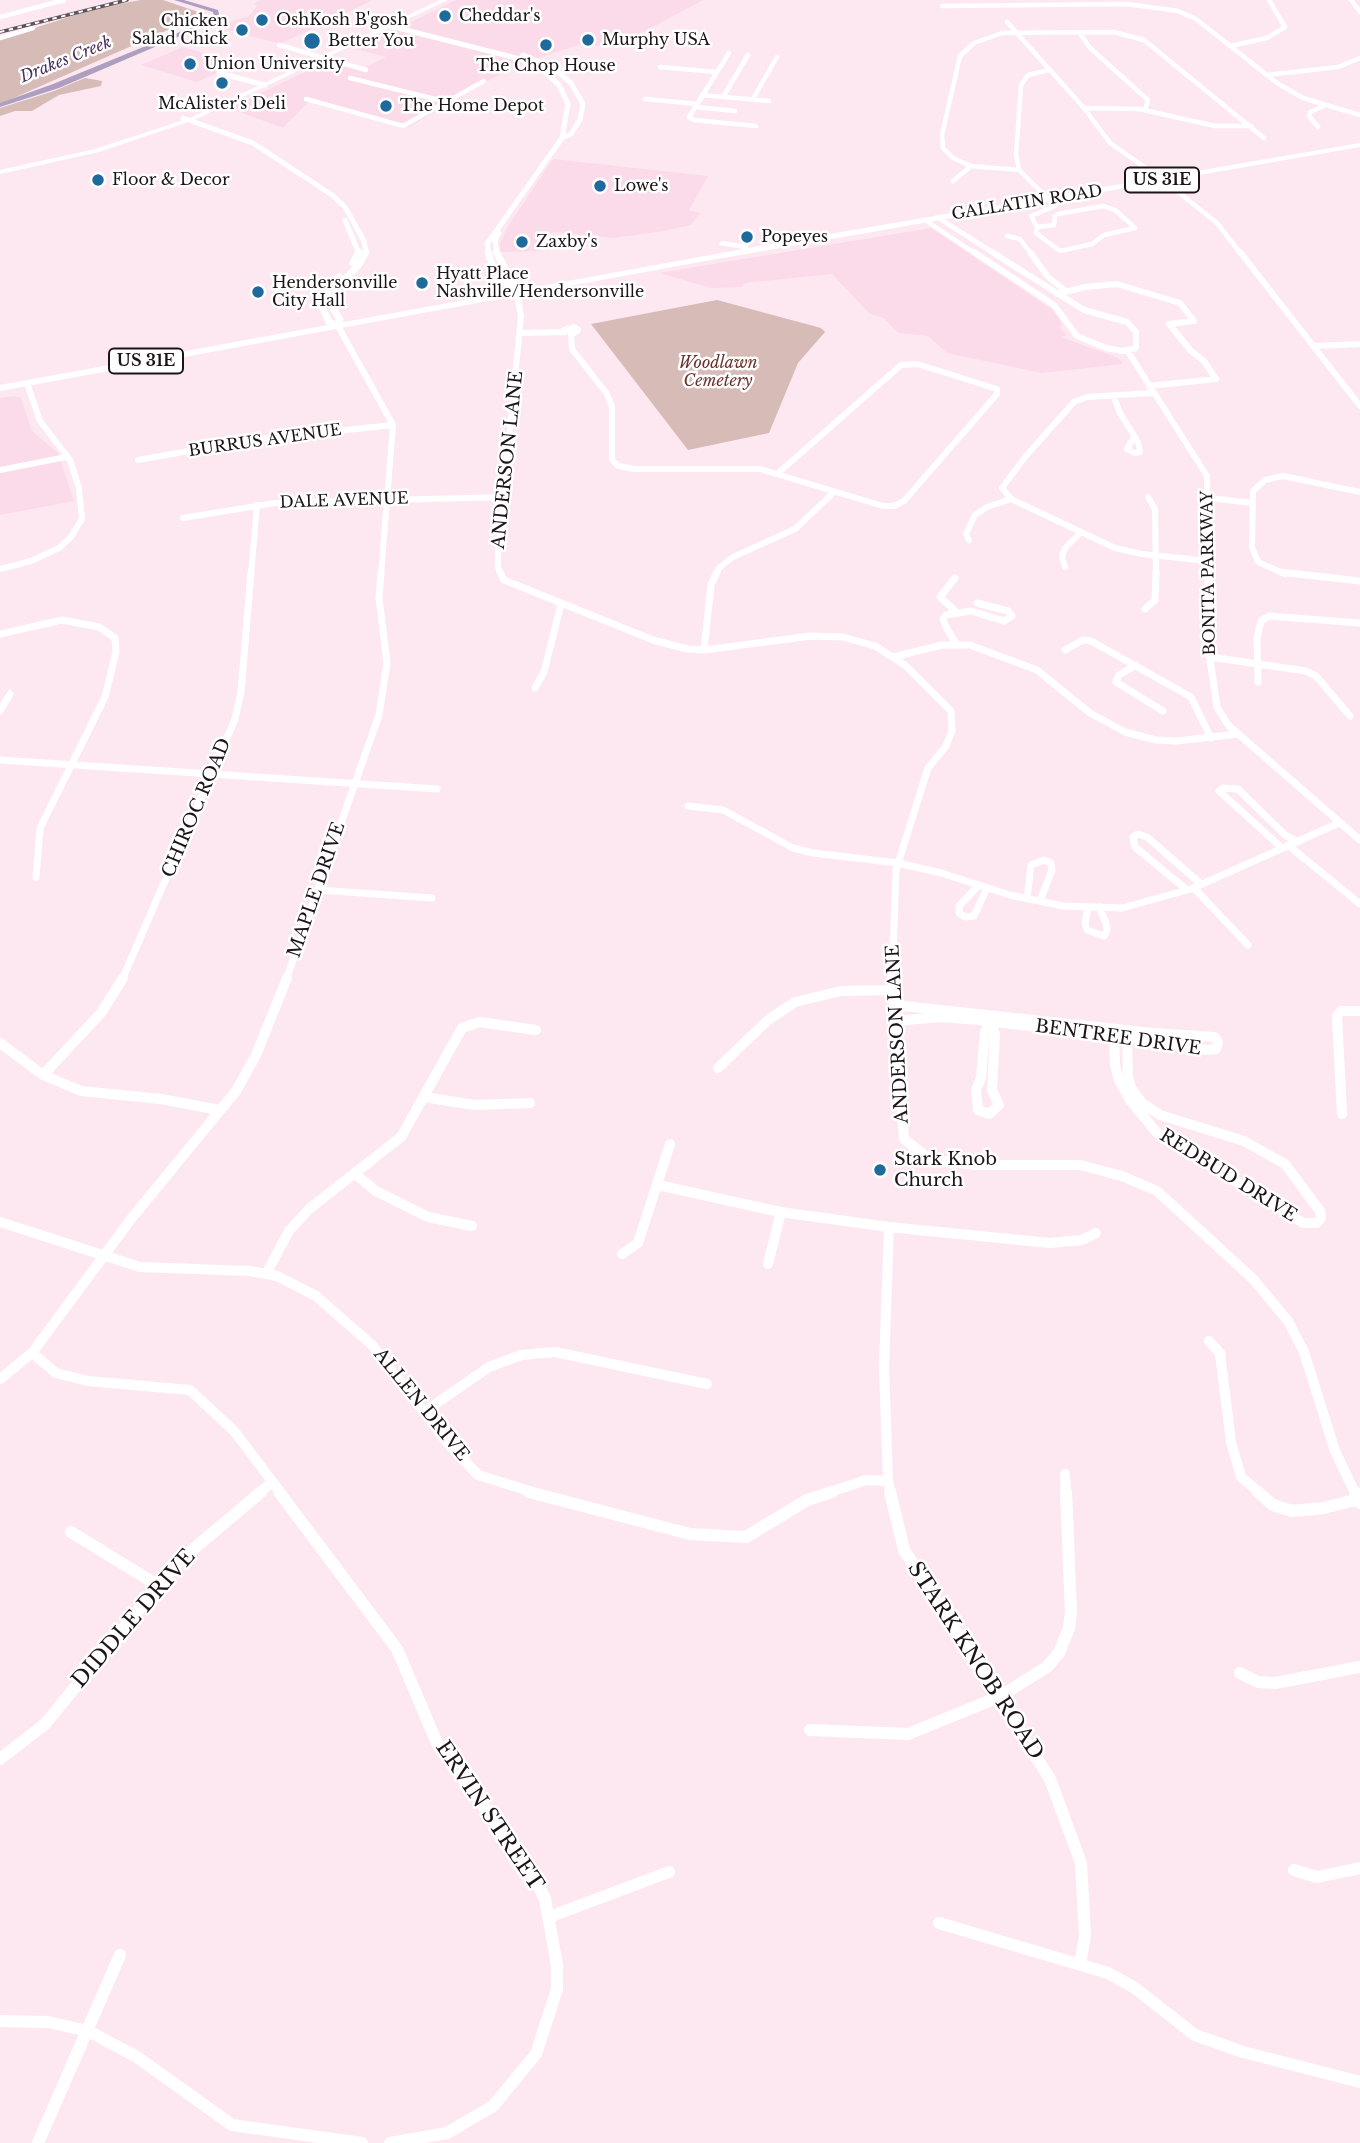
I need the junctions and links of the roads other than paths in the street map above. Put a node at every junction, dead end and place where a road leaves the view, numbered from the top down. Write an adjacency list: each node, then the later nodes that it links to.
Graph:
1 (64, 0): 10 (street)
2 (436, 0): 12 (main road)
3 (445, 0): 12 (main road)
4 (997, 0): 8 (street)
5 (1269, 0): 20 (street)
6 (1351, 0): 9 (street)
7 (942, 6): 8 (street)
8 (1000, 6): 20 (street)
9 (1360, 12)
10 (0, 17)
11 (1007, 22): 15 (street)
12 (391, 24): 23 (main road); 57 (street); 57 (street)
13 (33, 28): 18 (street)
14 (1137, 30): 17 (street)
15 (1014, 32): 16 (street); 28 (street); 60 (street)
16 (1079, 32): 17 (street); 48 (street)
17 (1131, 35): 55 (street)
18 (0, 38)
19 (279, 46): 23 (street)
20 (1230, 46): 31 (street)
21 (729, 53): 29 (street)
22 (748, 55): 37 (street)
23 (320, 57): 27 (street); 34 (main road); 35 (main road)
24 (777, 57): 41 (street)
25 (1360, 58): 31 (street)
26 (660, 67): 29 (street)
27 (366, 70)
28 (1049, 70): 47 (street); 62 (street)
29 (716, 72): 36 (street)
30 (219, 73): 34 (street)
31 (1267, 75): 45 (street)
32 (350, 78): 43 (street)
33 (484, 81): 43 (street)
34 (257, 83): 35 (street); 52 (main road)
35 (265, 85): 52 (main road)
36 (702, 94): 37 (street); 44 (street)
37 (723, 97): 38 (street)
38 (741, 98): 41 (street); 49 (street)
39 (306, 99): 43 (street)
40 (645, 99): 44 (street)
41 (753, 99): 42 (street)
42 (769, 101)
43 (447, 102)
44 (696, 105): 49 (street); 53 (street)
45 (1324, 106): 50 (street); 56 (street)
46 (1360, 107): 50 (street)
47 (1084, 108): 48 (street); 63 (street)
48 (1144, 110): 55 (street)
49 (735, 111): 53 (street)
50 (1352, 113): 51 (street)
51 (1360, 115)
52 (187, 119): 61 (main road); 81 (street)
53 (728, 123): 54 (street)
54 (756, 126)
55 (1251, 126): 58 (street)
56 (1318, 128)
57 (562, 138): 69 (street)
58 (1264, 138)
59 (1360, 145): 63 (main road, GALLATIN ROAD / US 31E)
60 (971, 166): 62 (street); 64 (street)
61 (0, 170)
62 (1019, 170): 65 (street)
63 (1163, 180): 65 (main road, GALLATIN ROAD / US 31E); 84 (street)
64 (953, 181)
65 (1050, 199): 66 (main road, GALLATIN ROAD / US 31E); 70 (street)
66 (960, 214): 67 (main road, GALLATIN ROAD / US 31E); 71 (main road)
67 (937, 217): 68 (main road, GALLATIN ROAD / US 31E); 71 (street)
68 (925, 219): 73 (main road, GALLATIN ROAD / US 31E); 79 (street)
69 (501, 225): 75 (street); 76 (street)
70 (1037, 227): 70 (street)
71 (953, 228): 78 (street)
72 (1007, 236): 77 (street)
73 (768, 247): 74 (main road, GALLATIN ROAD / US 31E); 74 (main road)
74 (704, 258): 76 (main road, GALLATIN ROAD / US 31E)
75 (503, 279): 76 (street); 80 (main road)
76 (516, 288): 80 (main road, US 31E); 82 (street, ANDERSON LANE)
77 (1066, 291): 78 (street); 89 (street)
78 (1057, 293): 79 (street); 85 (street)
79 (1044, 298): 85 (street)
80 (482, 299): 81 (main road, US 31E)
81 (338, 326): 86 (main road, US 31E); 93 (street)
82 (520, 333): 98 (street); 101 (street, ANDERSON LANE)
83 (1360, 344): 84 (street)
84 (1313, 346): 92 (street)
85 (1127, 350): 89 (street, BONITA PARKWAY)
86 (58, 377): 87 (main road, US 31E); 91 (main road)
87 (27, 383): 88 (main road, US 31E); 91 (street)
88 (0, 388)
89 (1151, 390): 90 (street); 103 (street, BONITA PARKWAY)
90 (1113, 395): 94 (street); 105 (street)
91 (31, 396): 95 (street)
92 (1360, 406)
93 (393, 425): 96 (street, BURRUS AVENUE); 104 (street, MAPLE DRIVE)
94 (1134, 437)
95 (66, 457): 97 (street); 114 (street)
96 (138, 460)
97 (0, 470)
98 (777, 474): 99 (street); 99 (street)
99 (834, 492): 124 (street)
100 (1360, 492): 106 (street)
101 (505, 497): 104 (street, DALE AVENUE); 118 (street, ANDERSON LANE)
102 (1148, 497): 111 (street)
103 (1208, 498): 106 (street); 112 (street, BONITA PARKWAY)
104 (387, 499): 107 (street, DALE AVENUE); 141 (street, MAPLE DRIVE)
105 (1011, 499): 109 (street); 110 (street)
106 (1253, 503): 116 (street)
107 (257, 505): 108 (street, DALE AVENUE); 140 (street, CHIROC ROAD)
108 (183, 518)
109 (1082, 532): 111 (street); 113 (street)
110 (969, 540)
111 (1157, 556): 112 (street); 119 (street)
112 (1208, 561): 127 (street, BONITA PARKWAY)
113 (1065, 567)
114 (0, 569)
115 (955, 578): 120 (street)
116 (1360, 581)
117 (977, 603): 120 (street)
118 (561, 604): 124 (street, ANDERSON LANE); 131 (street)
119 (1145, 609)
120 (956, 612): 123 (street)
121 (1360, 623): 128 (street)
122 (0, 634): 139 (street)
123 (956, 644): 126 (street); 137 (street)
124 (704, 650): 126 (street, ANDERSON LANE)
125 (1065, 650): 129 (street)
126 (893, 657): 147 (street, ANDERSON LANE)
127 (1210, 657): 128 (street); 136 (street, BONITA PARKWAY)
128 (1258, 663): 130 (street); 135 (street)
129 (1136, 665): 134 (street); 137 (street)
130 (1258, 682)
131 (535, 688)
132 (10, 694): 133 (street)
133 (0, 711)
134 (1163, 711)
135 (1350, 716)
136 (1238, 734): 137 (street); 144 (street, BONITA PARKWAY)
137 (1211, 738)
138 (0, 760): 139 (street)
139 (73, 765): 140 (street); 148 (street)
140 (213, 774): 141 (street); 168 (street, CHIROC ROAD)
141 (354, 785): 142 (street); 150 (street, MAPLE DRIVE)
142 (437, 789)
143 (688, 806): 147 (street)
144 (1339, 823): 145 (street, BONITA PARKWAY); 146 (street)
145 (1360, 840)
146 (1289, 845): 146 (street); 149 (street); 154 (street)
147 (898, 863): 152 (street); 158 (street, ANDERSON LANE)
148 (36, 877)
149 (1194, 887): 149 (street); 156 (street); 157 (street)
150 (318, 890): 151 (street); 171 (street, MAPLE DRIVE)
151 (432, 898)
152 (1027, 899): 153 (street); 153 (street)
153 (1040, 901): 155 (street)
154 (1360, 904)
155 (1088, 907): 156 (street); 156 (street)
156 (1099, 907)
157 (1248, 944)
158 (893, 990): 159 (street, ANDERSON LANE); 167 (street)
159 (894, 1005): 161 (street, ANDERSON LANE); 165 (street, BENTREE DRIVE)
160 (1360, 1011): 172 (street)
161 (896, 1021): 162 (street, BENTREE DRIVE); 193 (street, ANDERSON LANE)
162 (990, 1021): 162 (street); 164 (street, BENTREE DRIVE)
163 (536, 1030): 169 (street)
164 (1114, 1037): 165 (street, BENTREE DRIVE); 165 (street, REDBUD DRIVE)
165 (1127, 1038)
166 (0, 1043): 168 (street)
167 (718, 1068)
168 (43, 1075): 171 (street)
169 (424, 1097): 170 (street); 174 (street)
170 (530, 1103)
171 (219, 1110): 182 (street, MAPLE DRIVE)
172 (1342, 1114)
173 (670, 1144): 175 (street)
174 (355, 1174): 178 (street); 184 (street)
175 (658, 1185): 176 (street); 181 (street)
176 (781, 1212): 179 (street); 183 (street)
177 (0, 1222): 182 (street, ALLEN DRIVE)
178 (472, 1226)
179 (888, 1227): 180 (street); 191 (street, STARK KNOB ROAD)
180 (1096, 1233)
181 (622, 1254)
182 (104, 1255): 184 (street, ALLEN DRIVE); 186 (street, MAPLE DRIVE)
183 (768, 1264)
184 (266, 1274): 189 (street, ALLEN DRIVE)
185 (1209, 1340): 193 (street)
186 (32, 1353): 187 (street, MAPLE DRIVE); 192 (street, ERVIN STREET)
187 (0, 1379)
188 (707, 1384): 189 (street)
189 (424, 1412): 191 (street, ALLEN DRIVE)
190 (1065, 1474): 198 (street)
191 (888, 1481): 198 (street, STARK KNOB ROAD)
192 (272, 1482): 195 (street, DIDDLE DRIVE); 204 (street, ERVIN STREET)
193 (1359, 1501)
194 (71, 1532): 195 (street)
195 (159, 1586): 200 (street, DIDDLE DRIVE)
196 (1360, 1667): 197 (street)
197 (1240, 1673)
198 (999, 1697): 199 (street); 207 (street, STARK KNOB ROAD)
199 (810, 1731)
200 (0, 1759)
201 (1360, 1868): 202 (street)
202 (1294, 1870)
203 (669, 1872): 204 (street)
204 (549, 1917): 213 (street, ERVIN STREET)
205 (940, 1923): 207 (street)
206 (120, 1955): 209 (street)
207 (1080, 1964): 210 (street)
208 (0, 2021): 209 (street)
209 (88, 2031): 211 (street); 212 (street)
210 (1360, 2082)
211 (38, 2143)
212 (362, 2143)
213 (390, 2143)

